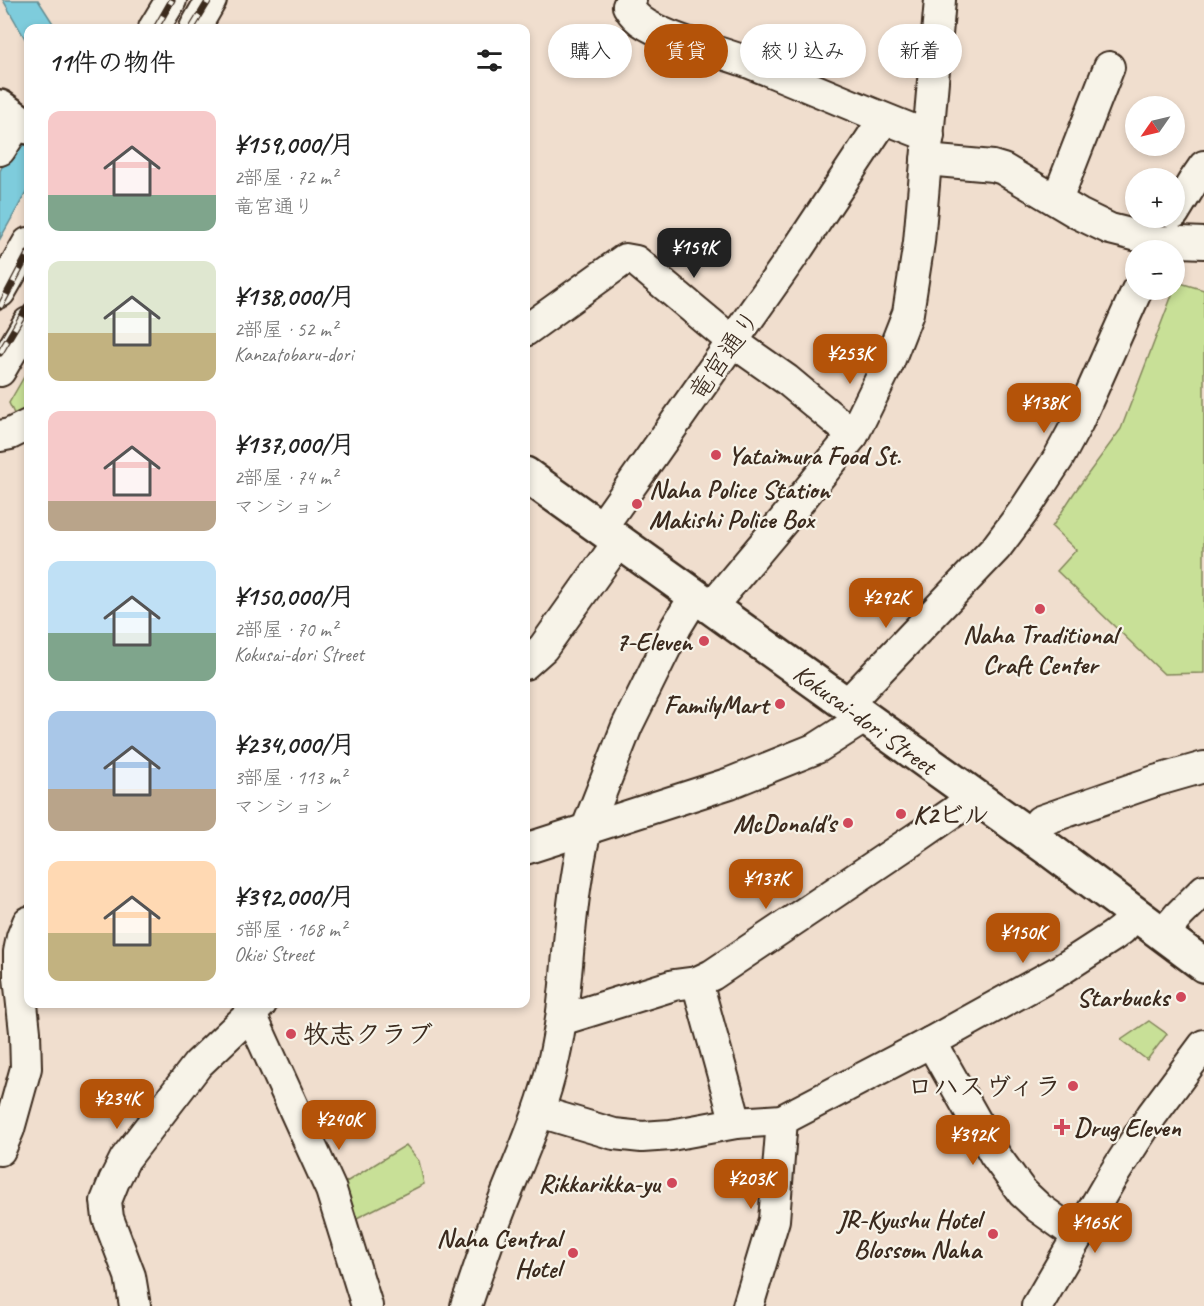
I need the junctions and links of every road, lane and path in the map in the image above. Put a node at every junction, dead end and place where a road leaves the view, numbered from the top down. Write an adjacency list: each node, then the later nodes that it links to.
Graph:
1 (171, 0): 5 (street)
2 (211, 0): 6 (street)
3 (631, 0): 9 (street)
4 (940, 0): 10 (street)
5 (156, 24)
6 (197, 24)
7 (1109, 67): 14 (street)
8 (18, 119): 11 (street)
9 (884, 119): 10 (street); 22 (street, 竜宮通り)
10 (927, 148): 14 (street); 26 (street)
11 (0, 150)
12 (1204, 166): 13 (street)
13 (1185, 195)
14 (1057, 200): 15 (street)
15 (1162, 236): 16 (street)
16 (1204, 243)
17 (24, 250): 18 (street)
18 (0, 292)
19 (1133, 300): 31 (street)
20 (530, 327): 22 (street)
21 (24, 330): 23 (street)
22 (733, 342): 26 (street); 28 (street, 竜宮通り)
23 (0, 371)
24 (24, 427): 25 (street)
25 (0, 435)
26 (853, 435): 29 (street)
27 (530, 478): 28 (main road, Kokusai-dori Street)
28 (610, 534): 29 (main road, Kokusai-dori Street); 30 (street, 竜宮通り)
29 (703, 601): 31 (main road, Kokusai-dori Street); 35 (street)
30 (530, 660)
31 (855, 712): 33 (main road, Kokusai-dori Street); 35 (street)
32 (1204, 767): 34 (street)
33 (973, 796): 38 (main road, Kokusai-dori Street); 42 (street)
34 (1040, 821)
35 (586, 828): 36 (street); 44 (street)
36 (530, 847)
37 (1204, 890): 40 (street)
38 (1136, 914): 40 (main road, Kokusai-dori Street); 45 (street)
39 (24, 932): 50 (street)
40 (1163, 934): 41 (main road, Kokusai-dori Street)
41 (1204, 965)
42 (697, 982): 44 (street); 49 (street)
43 (256, 1008): 52 (street); 53 (street)
44 (561, 1020): 47 (street)
45 (931, 1042): 48 (street); 51 (street)
46 (1204, 1045): 51 (street)
47 (540, 1112): 49 (street); 54 (street)
48 (782, 1120): 49 (street); 55 (street)
49 (736, 1123)
50 (0, 1150)
51 (1078, 1236): 56 (street)
52 (135, 1306)
53 (367, 1306)
54 (466, 1306)
55 (748, 1306)
56 (1036, 1306)

